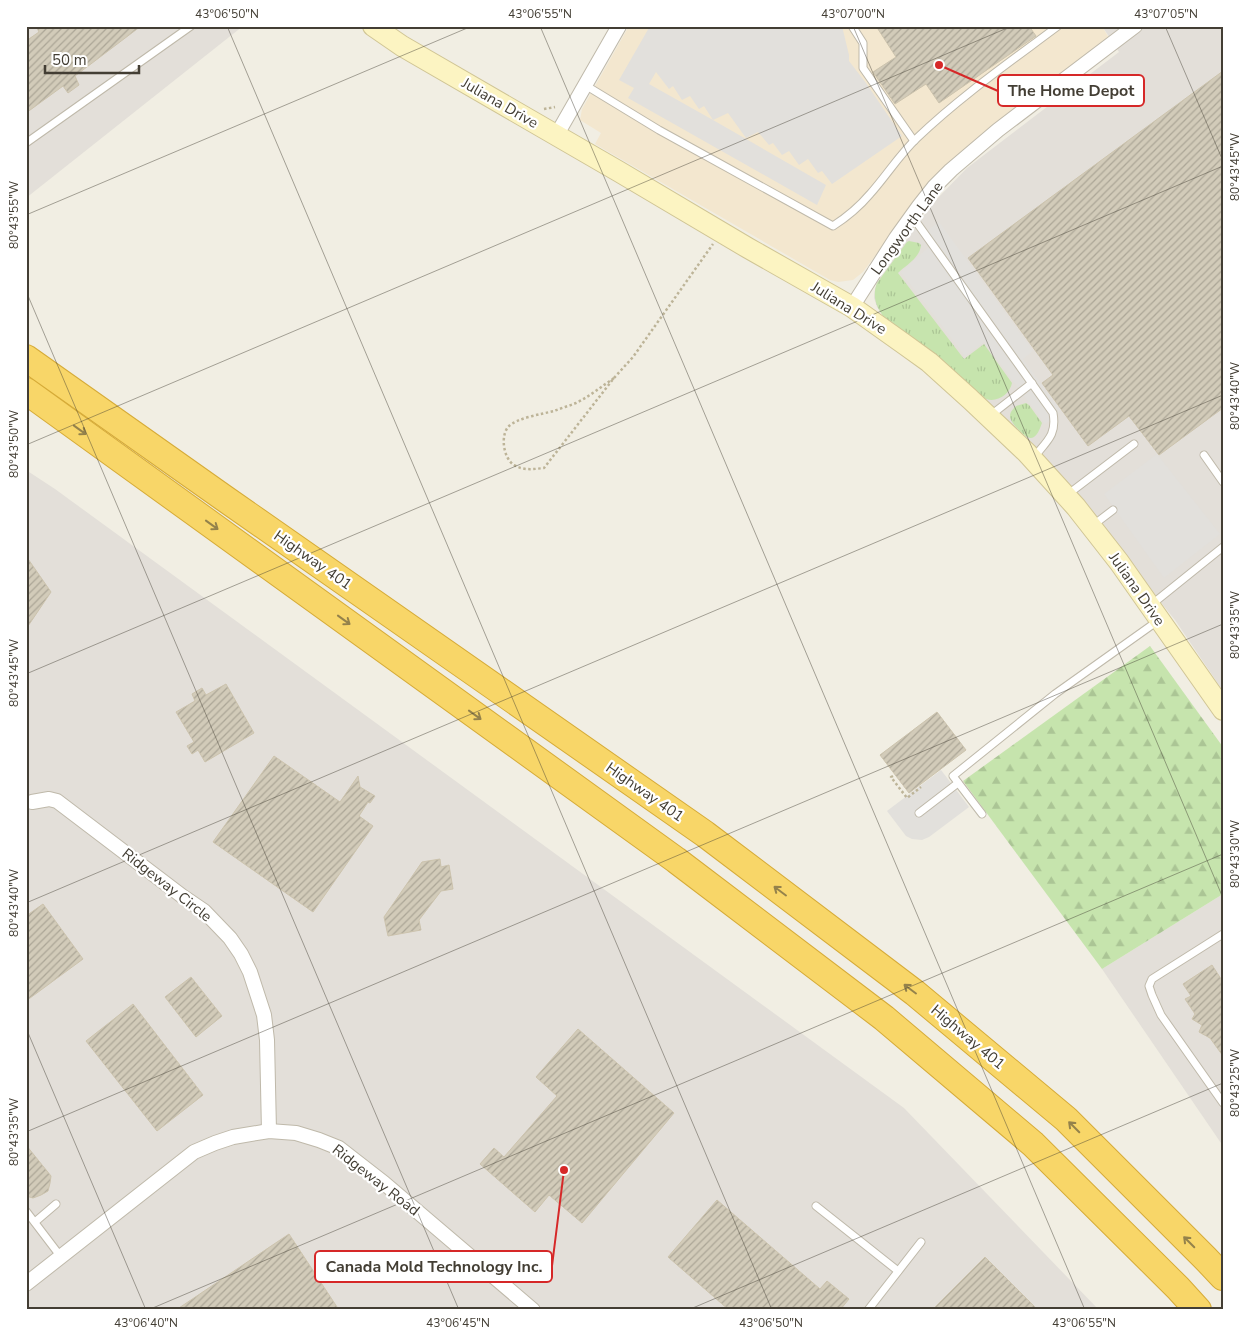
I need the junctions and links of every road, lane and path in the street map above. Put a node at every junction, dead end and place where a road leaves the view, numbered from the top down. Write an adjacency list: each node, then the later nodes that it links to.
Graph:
1 (191, 26): 10 (lane)
2 (373, 26): 8 (street, Juliana Drive)
3 (619, 26): 7 (street)
4 (852, 26): 9 (lane)
5 (1058, 26): 9 (lane)
6 (1135, 26): 11 (street, Longworth Lane)
7 (585, 85): 8 (street); 9 (lane)
8 (556, 136): 12 (street, Juliana Drive)
9 (914, 141)
10 (26, 143)
11 (912, 216): 13 (street, Longworth Lane); 17 (lane)
12 (721, 232): 13 (street, Juliana Drive); 16 (path)
13 (852, 307): 20 (street, Juliana Drive)
14 (26, 350): 19 (highway)
15 (26, 358): 19 (highway, Highway 401)
16 (614, 378): 16 (path)
17 (1032, 383): 20 (lane); 23 (lane)
18 (26, 393): 51 (highway, Highway 401, one-way to 51)
19 (83, 398): 47 (highway, Highway 401, one-way to 19)
20 (989, 417): 23 (street, Juliana Drive)
21 (1134, 444): 25 (lane)
22 (1204, 455): 24 (lane)
23 (1032, 459): 25 (street, Juliana Drive)
24 (1223, 482)
25 (1066, 496): 27 (street, Juliana Drive)
26 (1113, 510): 27 (lane)
27 (1092, 526): 29 (street, Juliana Drive)
28 (1223, 547): 29 (lane)
29 (1154, 613): 30 (street, Juliana Drive); 32 (lane)
30 (1223, 710)
31 (893, 776): 33 (path)
32 (958, 783): 35 (lane); 36 (lane)
33 (921, 787)
34 (32, 802): 39 (street, Ridgeway Circle)
35 (919, 813)
36 (982, 814)
37 (1223, 934): 38 (lane)
38 (1223, 1103)
39 (269, 1131): 45 (street, Ridgeway Road); 49 (street, Ridgeway Road)
40 (56, 1204): 43 (lane)
41 (816, 1206): 46 (lane)
42 (26, 1212): 43 (lane)
43 (35, 1222): 45 (lane)
44 (921, 1242): 46 (lane)
45 (61, 1256): 48 (street, Ridgeway Road)
46 (898, 1271): 50 (lane)
47 (1223, 1277)
48 (26, 1284)
49 (533, 1310)
50 (868, 1310)
51 (1198, 1310)

